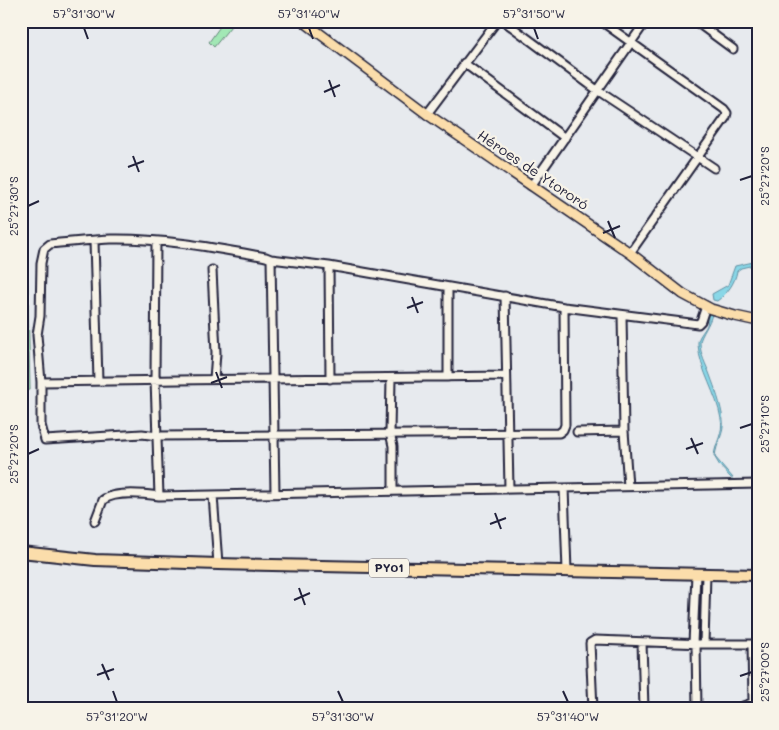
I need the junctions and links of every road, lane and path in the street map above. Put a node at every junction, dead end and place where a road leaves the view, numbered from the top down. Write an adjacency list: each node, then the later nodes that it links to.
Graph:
1 (303, 21): 11 (main road, Héroes de Ytororó)
2 (497, 21): 9 (street)
3 (504, 21): 10 (street)
4 (601, 21): 7 (street)
5 (646, 21): 7 (street)
6 (695, 21): 8 (street)
7 (630, 43): 10 (street); 13 (street)
8 (733, 49)
9 (464, 63): 11 (street); 12 (street)
10 (597, 90): 12 (street); 13 (street)
11 (426, 114): 15 (main road, Héroes de Ytororó)
12 (565, 138): 15 (street)
13 (697, 158): 14 (street); 18 (street)
14 (714, 168)
15 (530, 186): 18 (main road, Héroes de Ytororó)
16 (94, 241): 17 (street); 35 (street); 36 (street)
17 (156, 241): 19 (street); 34 (street)
18 (630, 253): 25 (main road, Héroes de Ytororó)
19 (271, 260): 20 (street); 32 (street)
20 (330, 266): 22 (street); 33 (street)
21 (212, 270): 31 (street)
22 (448, 287): 23 (street); 28 (street)
23 (505, 296): 24 (street); 29 (street)
24 (564, 307): 26 (street); 40 (street)
25 (709, 308): 26 (street); 27 (main road, Héroes de Ytororó)
26 (622, 315): 37 (street)
27 (758, 321)
28 (448, 376): 29 (street); 30 (street)
29 (506, 376): 40 (street)
30 (391, 378): 33 (street); 39 (street)
31 (214, 379): 32 (street); 34 (street)
32 (273, 379): 33 (street); 42 (street)
33 (330, 379)
34 (155, 380): 36 (street); 41 (street)
35 (42, 382): 36 (street); 41 (street)
36 (98, 382)
37 (624, 431): 38 (street); 44 (street)
38 (576, 432)
39 (390, 433): 40 (street); 42 (street); 47 (street)
40 (508, 433): 46 (street)
41 (158, 436): 42 (street); 50 (street)
42 (274, 436): 48 (street)
43 (758, 484): 44 (street)
44 (628, 486): 45 (street)
45 (564, 488): 46 (street); 54 (street)
46 (509, 489): 47 (street)
47 (393, 491): 48 (street)
48 (276, 493): 49 (street)
49 (213, 495): 50 (street); 53 (street)
50 (159, 496): 51 (street)
51 (95, 521)
52 (21, 552): 53 (highway, PY01)
53 (218, 564): 54 (highway, PY01)
54 (567, 571): 55 (highway, PY01)
55 (701, 574): 56 (highway, PY01); 58 (street); 58 (street)
56 (758, 575)
57 (642, 642): 58 (street); 61 (street); 62 (street)
58 (698, 644): 59 (street); 63 (street)
59 (755, 644): 60 (street)
60 (756, 702): 64 (street)
61 (593, 709)
62 (644, 709)
63 (698, 709)
64 (735, 709)

